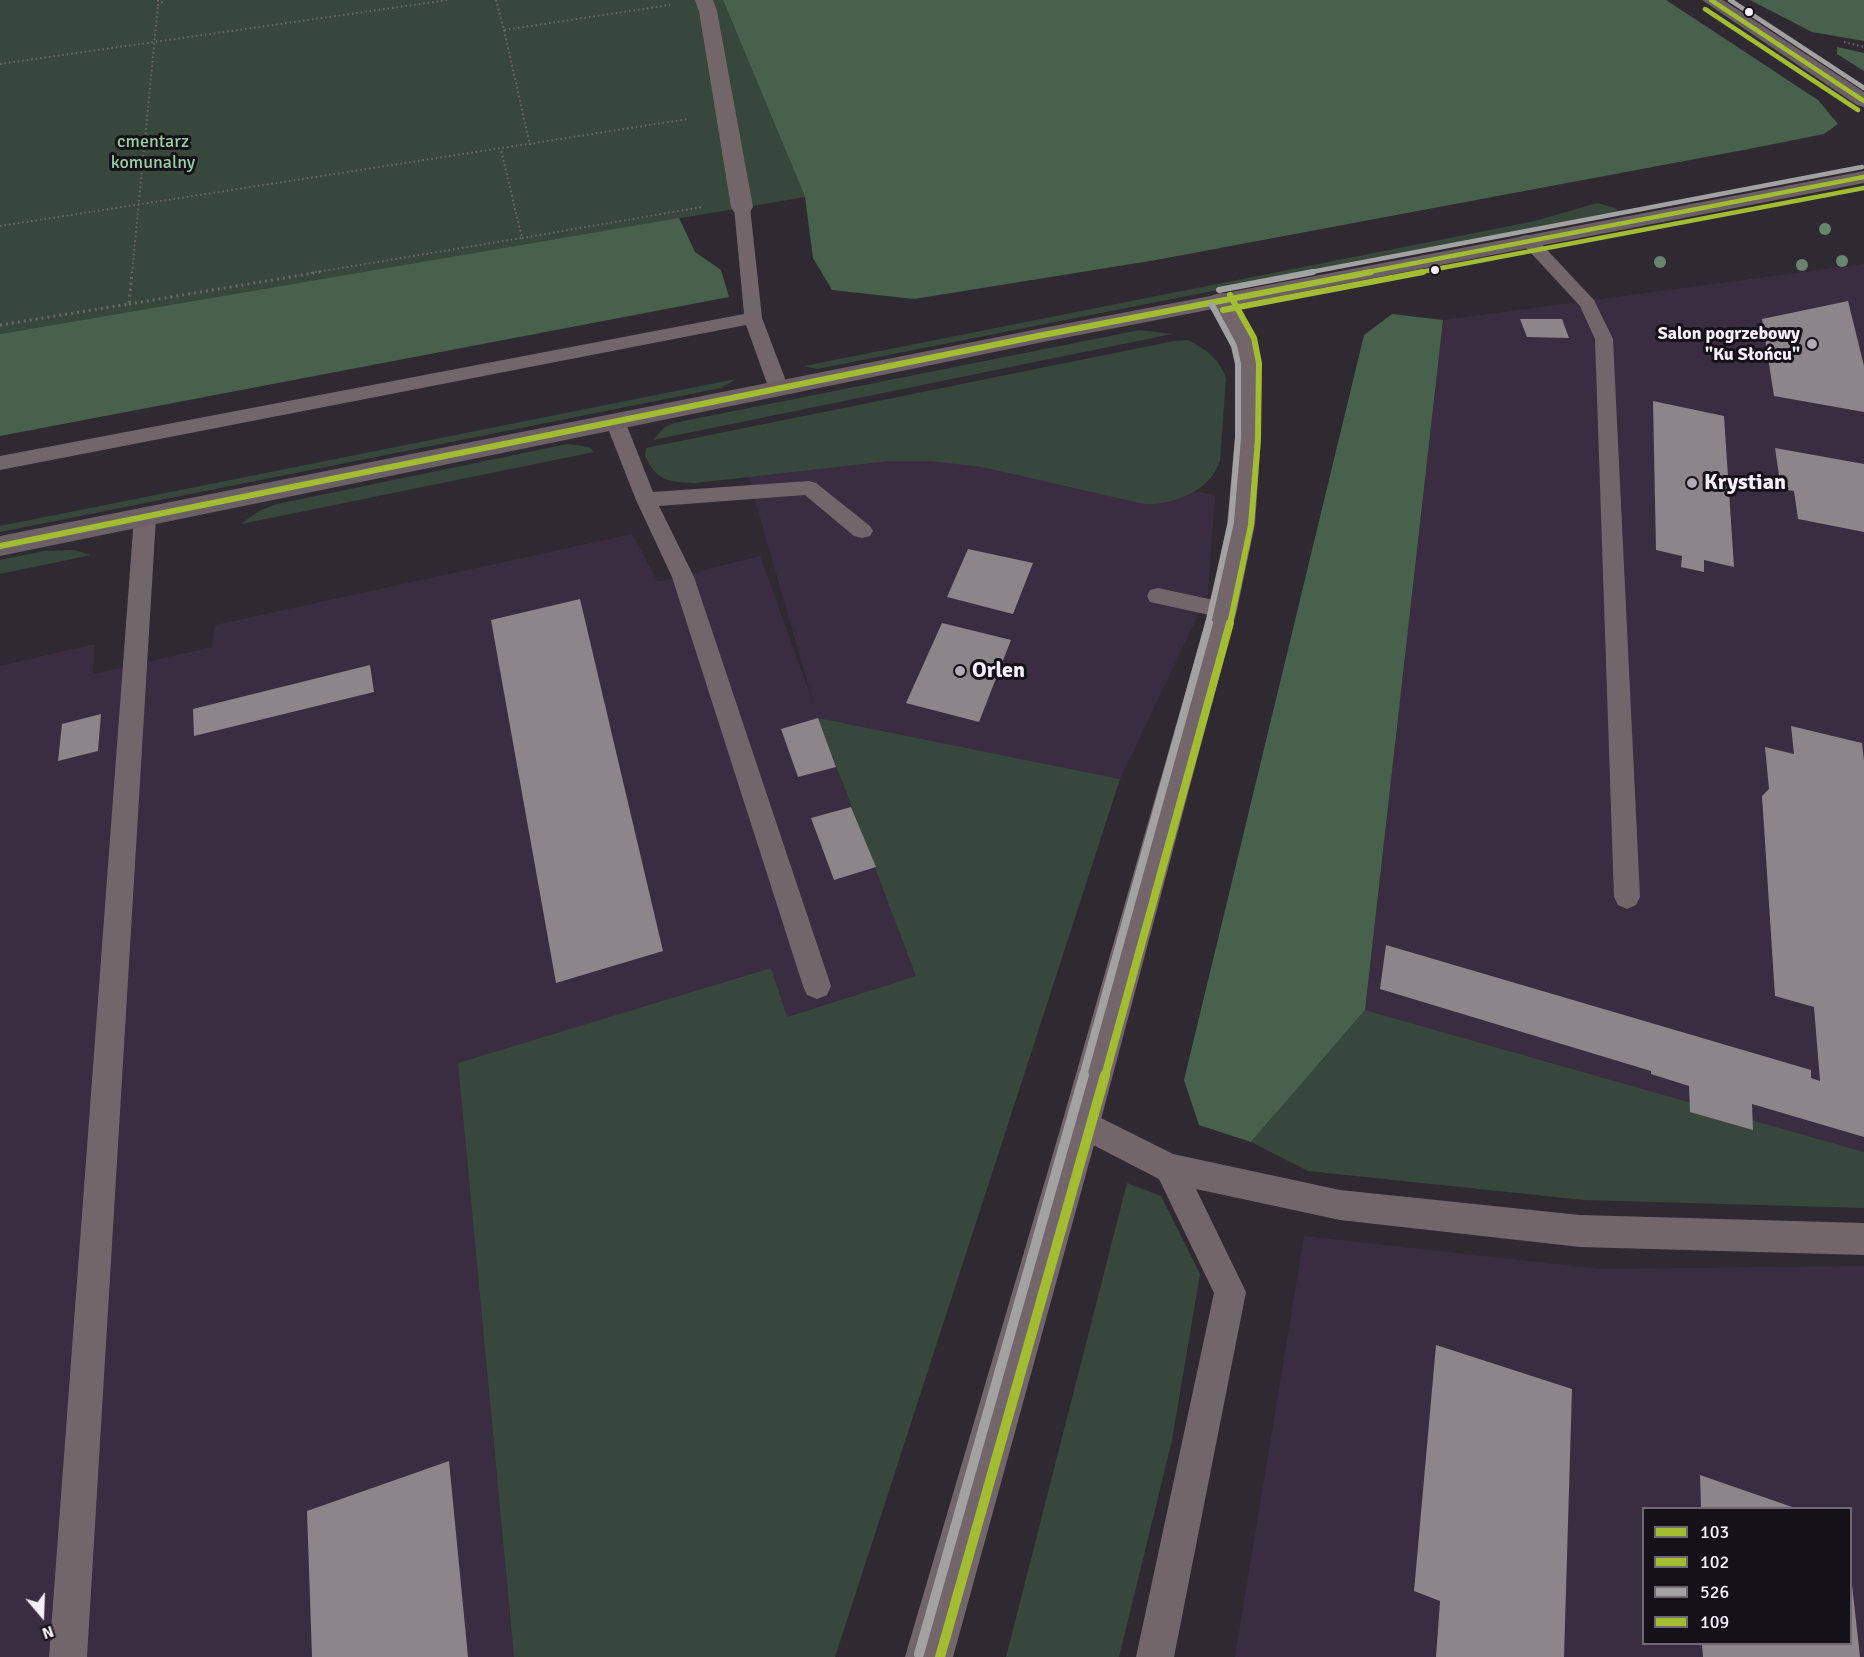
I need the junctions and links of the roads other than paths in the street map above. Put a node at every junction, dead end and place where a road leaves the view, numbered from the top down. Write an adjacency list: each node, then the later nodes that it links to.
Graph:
1 (704, 0): 5 (street)
2 (1711, 0): 3 (main road)
3 (1864, 101)
4 (1864, 177): 6 (main road)
5 (741, 204): 8 (lane)
6 (1528, 240): 7 (main road); 18 (lane)
7 (1221, 300): 9 (main road); 17 (street)
8 (753, 318): 9 (lane); 11 (lane)
9 (779, 389): 10 (main road)
10 (615, 421): 12 (lane); 13 (main road)
11 (0, 463)
12 (646, 500): 14 (lane); 19 (lane)
13 (146, 517): 15 (main road); 23 (lane)
14 (862, 531)
15 (0, 546)
16 (1158, 596): 17 (lane)
17 (1222, 610): 20 (street)
18 (1627, 897)
19 (818, 986)
20 (1081, 1123): 21 (lane); 24 (street)
21 (1170, 1168): 22 (lane); 25 (lane)
22 (1864, 1239)
23 (68, 1657)
24 (929, 1657)
25 (1155, 1657)

